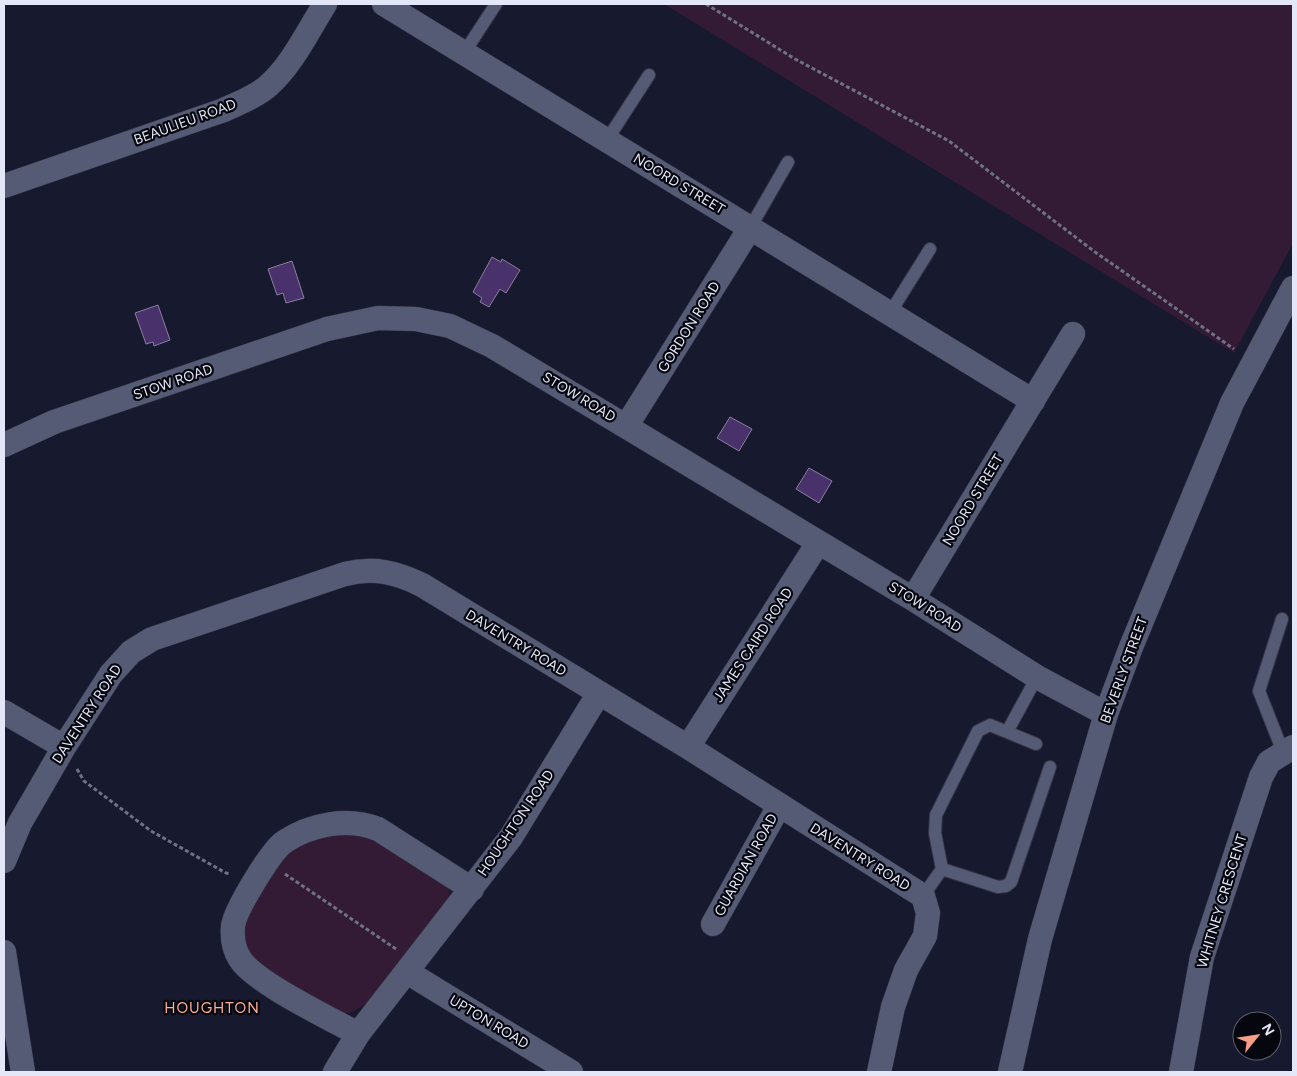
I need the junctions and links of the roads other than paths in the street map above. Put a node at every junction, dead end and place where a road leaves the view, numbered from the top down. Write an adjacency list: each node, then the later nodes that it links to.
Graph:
1 (325, 4): 8 (street, BEAULIEU ROAD)
2 (384, 4): 4 (street, NOORD STREET)
3 (496, 4): 4 (lane)
4 (464, 54): 6 (street, NOORD STREET)
5 (649, 76): 6 (lane)
6 (607, 140): 9 (street, NOORD STREET)
7 (788, 162): 9 (lane)
8 (4, 186)
9 (750, 228): 12 (street, NOORD STREET); 15 (street, GORDON ROAD)
10 (930, 250): 12 (lane)
11 (1293, 288): 23 (street, BEVERLY STREET)
12 (890, 313): 14 (street, NOORD STREET)
13 (1073, 334): 14 (street, NOORD STREET)
14 (1033, 401): 18 (street, NOORD STREET)
15 (627, 425): 16 (street, STOW ROAD); 17 (street, STOW ROAD)
16 (4, 444)
17 (818, 543): 18 (street, STOW ROAD); 27 (street, JAMES CAIRD ROAD)
18 (913, 599): 20 (street, STOW ROAD)
19 (1282, 619): 28 (lane)
20 (1037, 677): 23 (street, STOW ROAD); 24 (lane)
21 (599, 693): 26 (street, DAVENTRY ROAD); 27 (street, DAVENTRY ROAD); 33 (street, HOUGHTON ROAD)
22 (4, 712): 26 (street)
23 (1106, 714): 43 (street, BEVERLY STREET)
24 (1007, 732): 25 (lane); 32 (lane)
25 (1036, 744)
26 (64, 747): 31 (street, DAVENTRY ROAD)
27 (688, 747): 30 (street, DAVENTRY ROAD)
28 (1288, 750): 44 (street, WHITNEY CRESCENT)
29 (1050, 767): 32 (lane)
30 (779, 806): 34 (street, DAVENTRY ROAD); 35 (street, GUARDIAN ROAD)
31 (4, 861)
32 (942, 869): 34 (lane)
33 (472, 888): 37 (street, HOUGHTON ROAD); 38 (street)
34 (923, 896): 42 (street, DAVENTRY ROAD)
35 (713, 924)
36 (4, 952): 39 (street)
37 (405, 963): 38 (street); 41 (street, UPTON ROAD)
38 (358, 1034): 40 (street)
39 (23, 1072)
40 (335, 1072)
41 (571, 1072)
42 (878, 1072)
43 (1010, 1072)
44 (1180, 1072)

